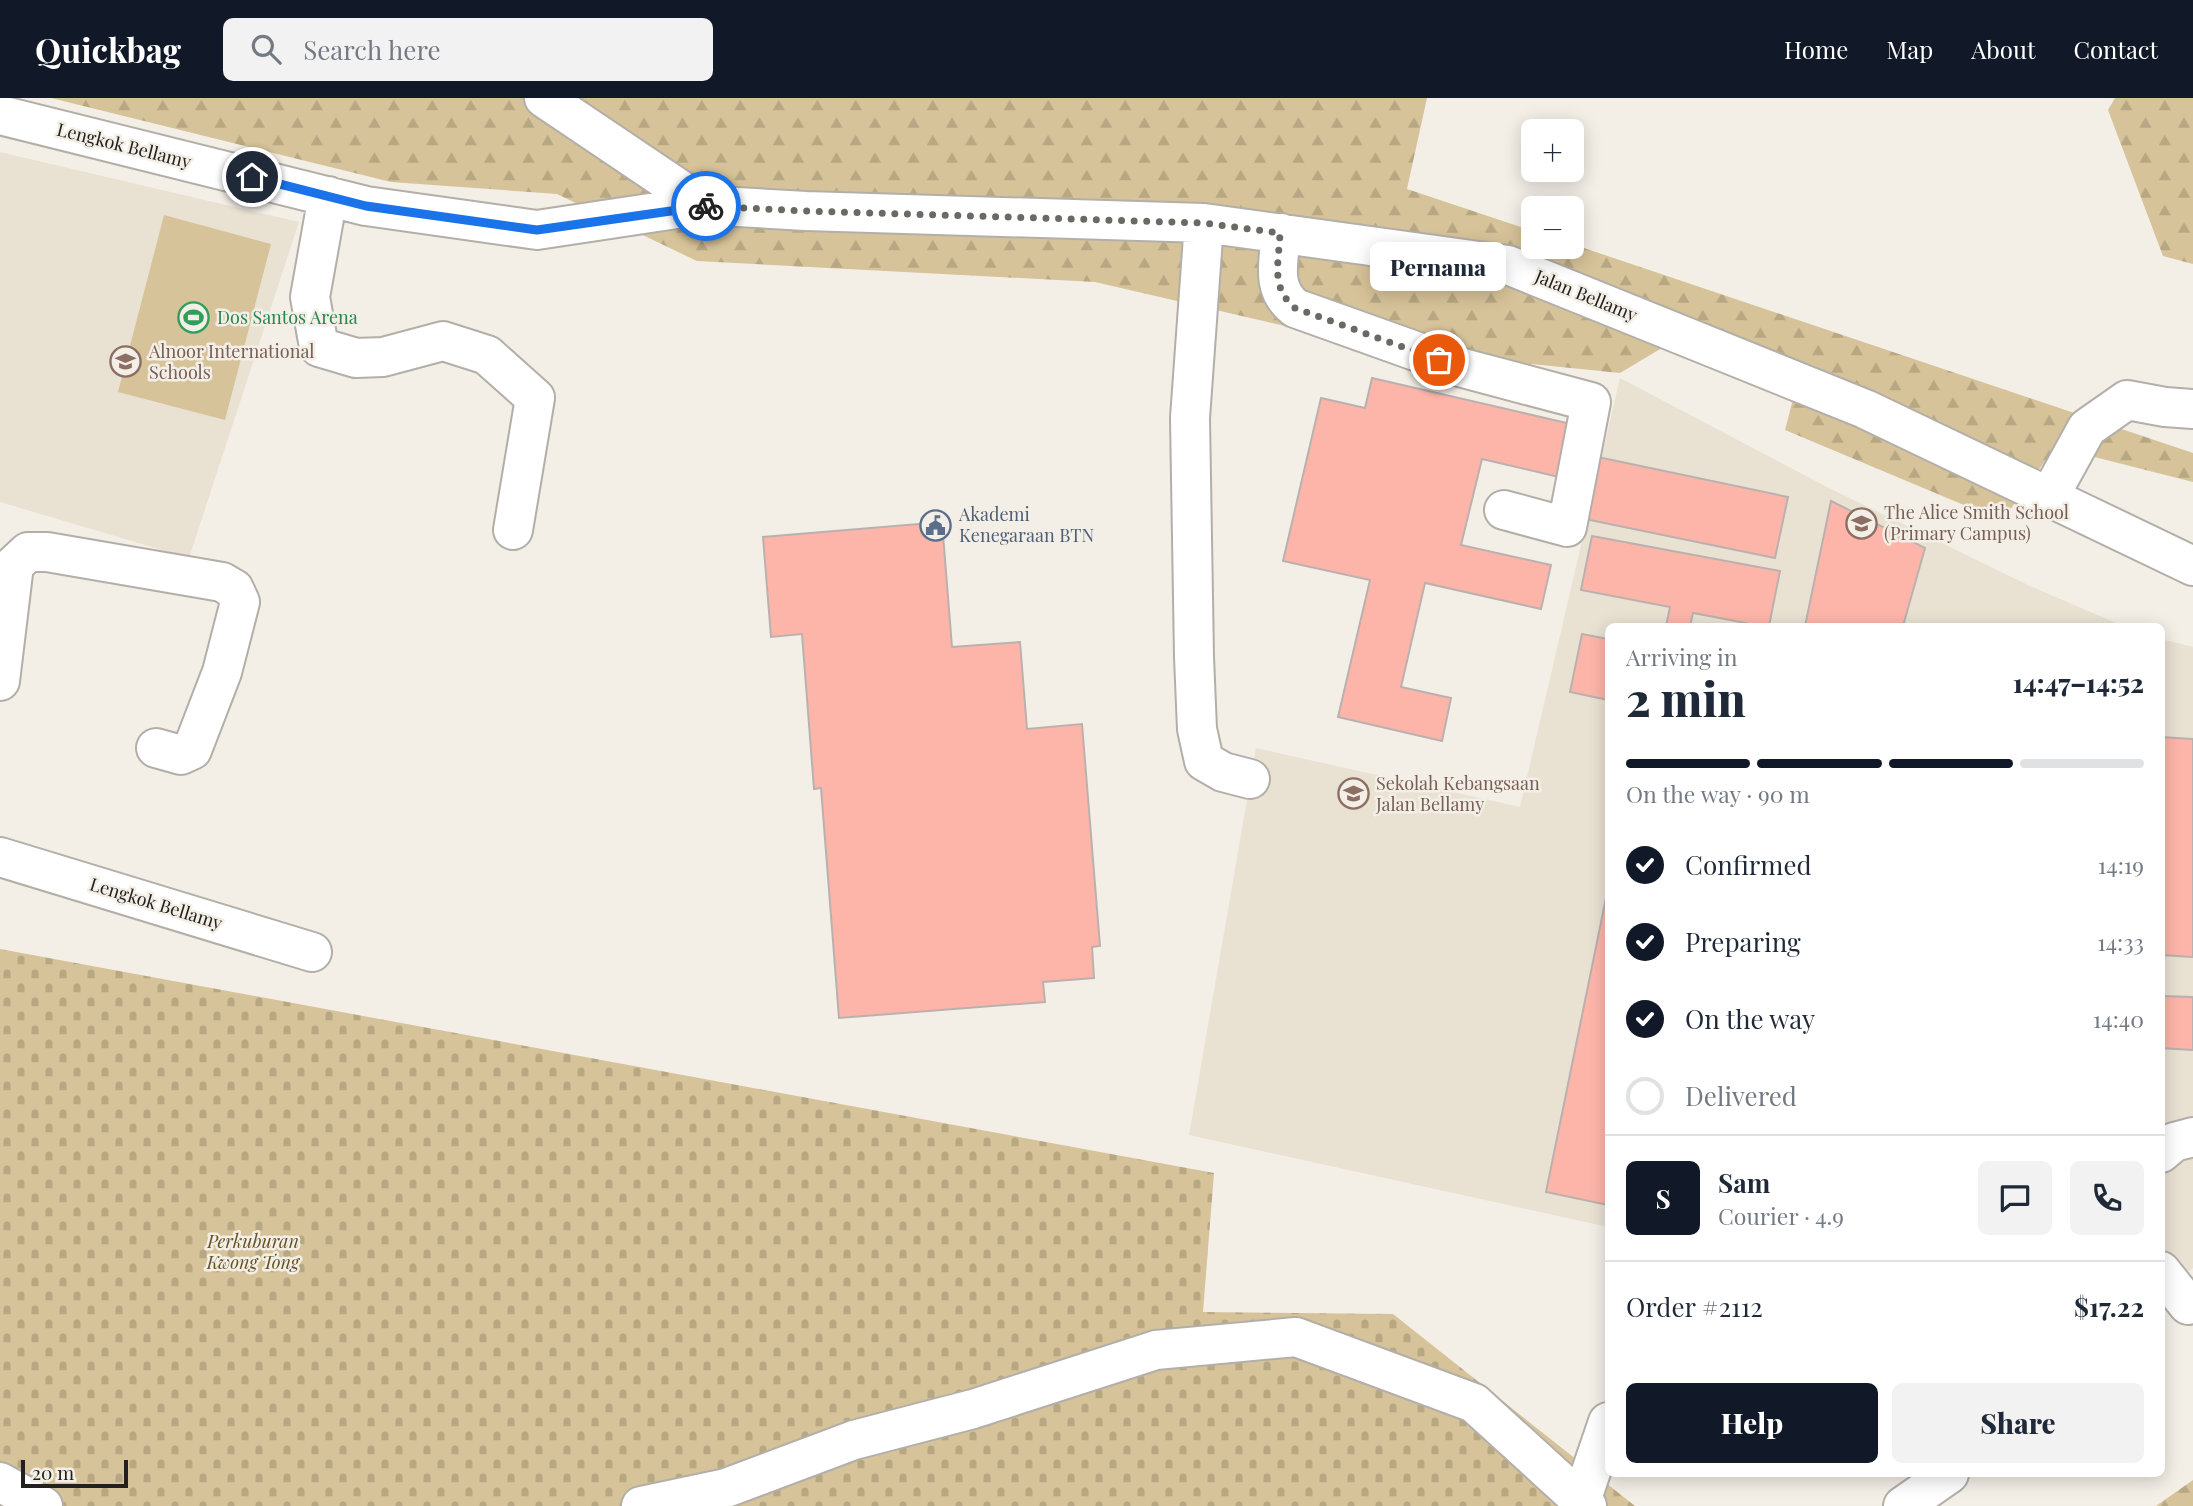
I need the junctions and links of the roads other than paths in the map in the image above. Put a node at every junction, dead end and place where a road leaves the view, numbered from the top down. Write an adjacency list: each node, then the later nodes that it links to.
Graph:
1 (544, 98): 4 (street)
2 (0, 115): 3 (street, Lengkok Bellamy)
3 (328, 196): 4 (street, Lengkok Bellamy); 10 (street)
4 (703, 205): 5 (street, Jalan Bellamy)
5 (1204, 223): 6 (street, Jalan Bellamy); 14 (street)
6 (1280, 233): 8 (street, Jalan Bellamy); 9 (street)
7 (2193, 410): 8 (street)
8 (2049, 497): 11 (street, Jalan Bellamy)
9 (1504, 510)
10 (513, 530)
11 (2193, 566)
12 (0, 681): 13 (street)
13 (156, 748)
14 (1250, 779)
15 (0, 857): 16 (street, Lengkok Bellamy)
16 (312, 952)
17 (2193, 1137): 18 (street)
18 (2165, 1150)
19 (2165, 1279): 20 (street)
20 (2181, 1310)
21 (1605, 1432): 24 (street)
22 (1946, 1477): 27 (street)
23 (0, 1482): 25 (street)
24 (1584, 1504): 26 (street)
25 (43, 1506)
26 (641, 1506)
27 (1903, 1506)

